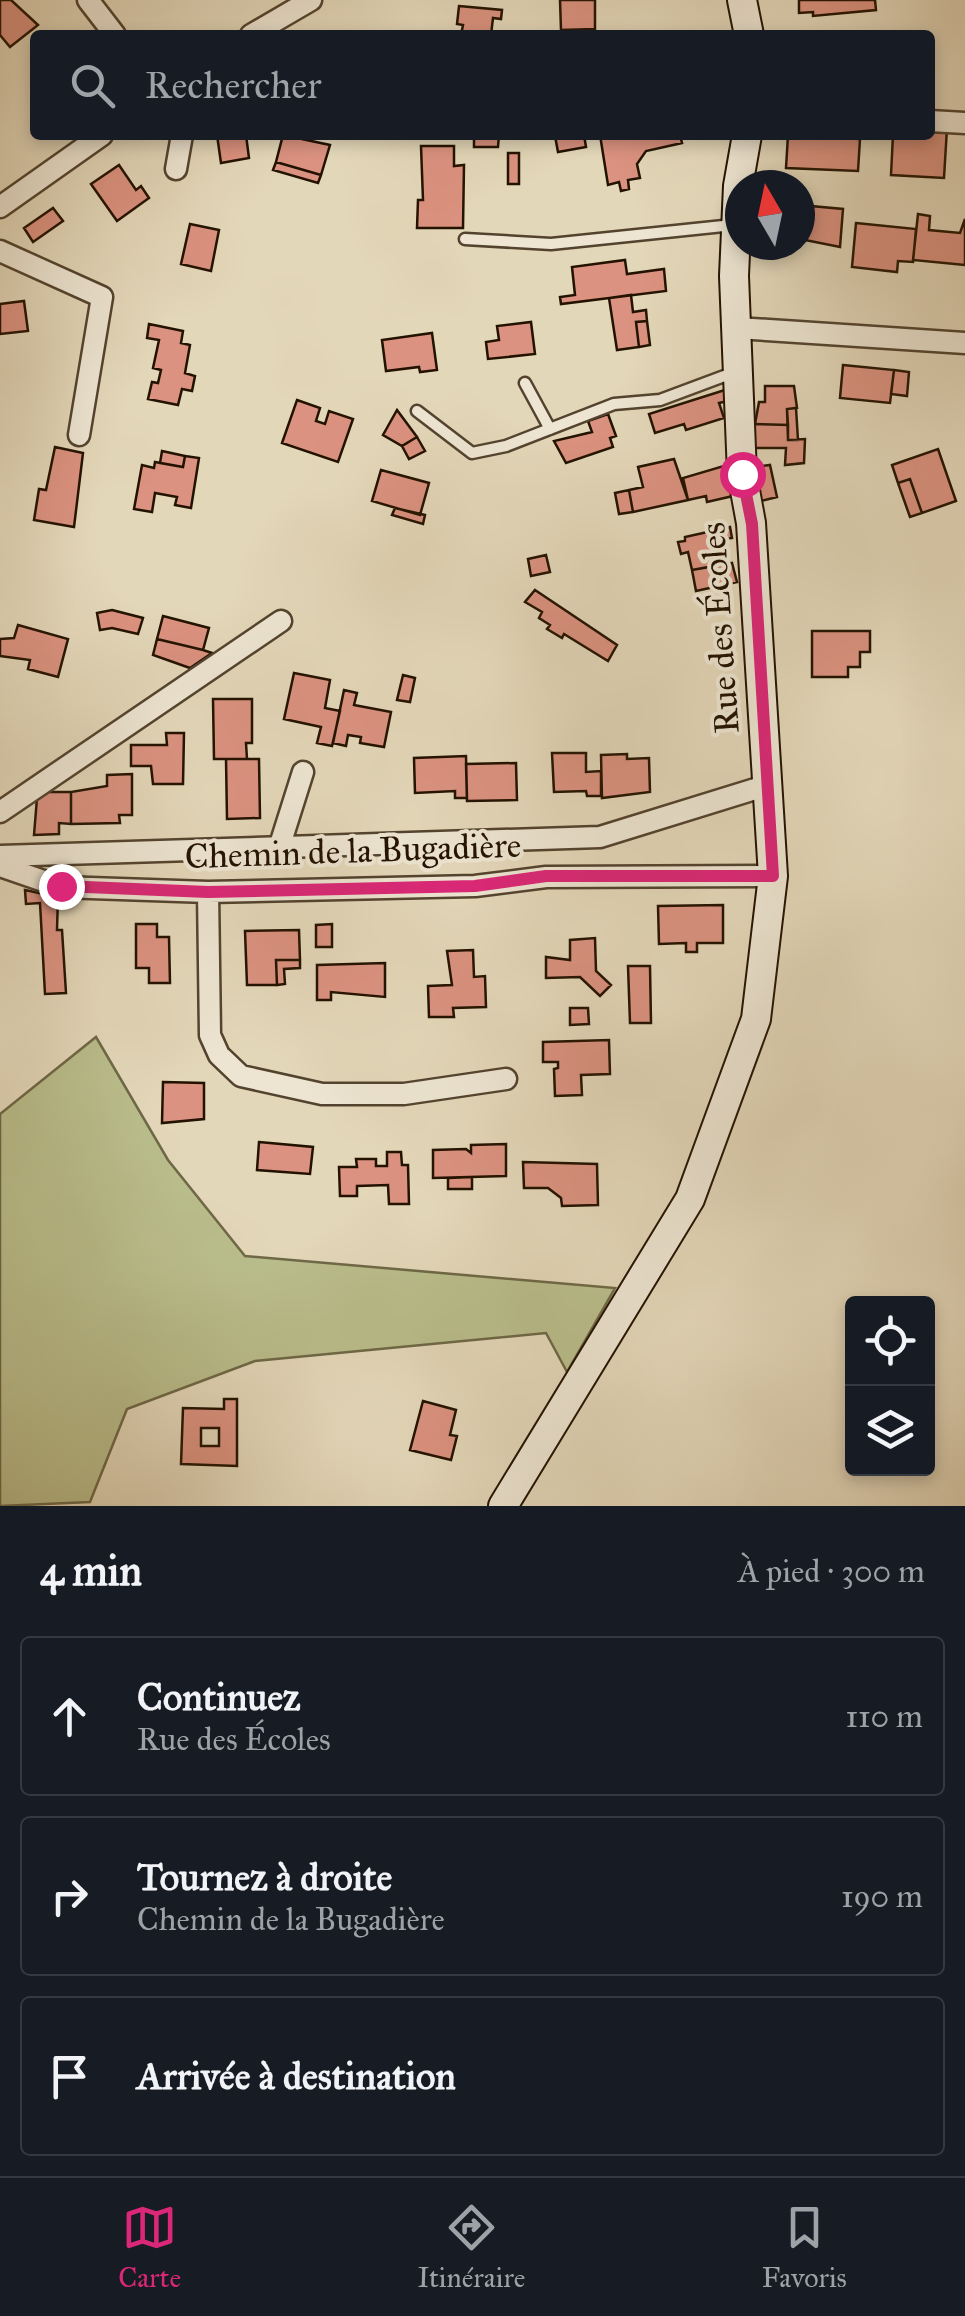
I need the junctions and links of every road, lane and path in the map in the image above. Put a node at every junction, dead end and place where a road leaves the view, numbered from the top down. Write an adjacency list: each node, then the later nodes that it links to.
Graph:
1 (88, 0): 4 (street)
2 (742, 0): 6 (street)
3 (297, 3): 5 (street)
4 (111, 30)
5 (257, 30)
6 (748, 30)
7 (935, 121): 8 (street)
8 (965, 123)
9 (95, 140): 14 (street)
10 (181, 140): 12 (street)
11 (746, 140): 13 (street, Rue des Écoles)
12 (176, 169)
13 (742, 170)
14 (0, 207)
15 (725, 225): 16 (lane)
16 (465, 240)
17 (0, 251): 25 (street)
18 (736, 260): 19 (street, Rue des Écoles)
19 (738, 328): 20 (street); 21 (street, Rue des Écoles)
20 (965, 344)
21 (740, 370): 24 (lane); 28 (street, Rue des Écoles)
22 (525, 383): 24 (lane)
23 (417, 412): 24 (lane)
24 (550, 428)
25 (79, 435)
26 (280, 621): 29 (street)
27 (303, 772): 30 (street)
28 (768, 784): 30 (street); 33 (street, Rue des Écoles)
29 (0, 812)
30 (279, 848): 31 (street)
31 (0, 856)
32 (0, 866): 34 (street, Chemin de la Bugadière)
33 (773, 876): 34 (street, Chemin de la Bugadière); 36 (street, Rue des Écoles)
34 (208, 892): 35 (street)
35 (506, 1079)
36 (504, 1506)

